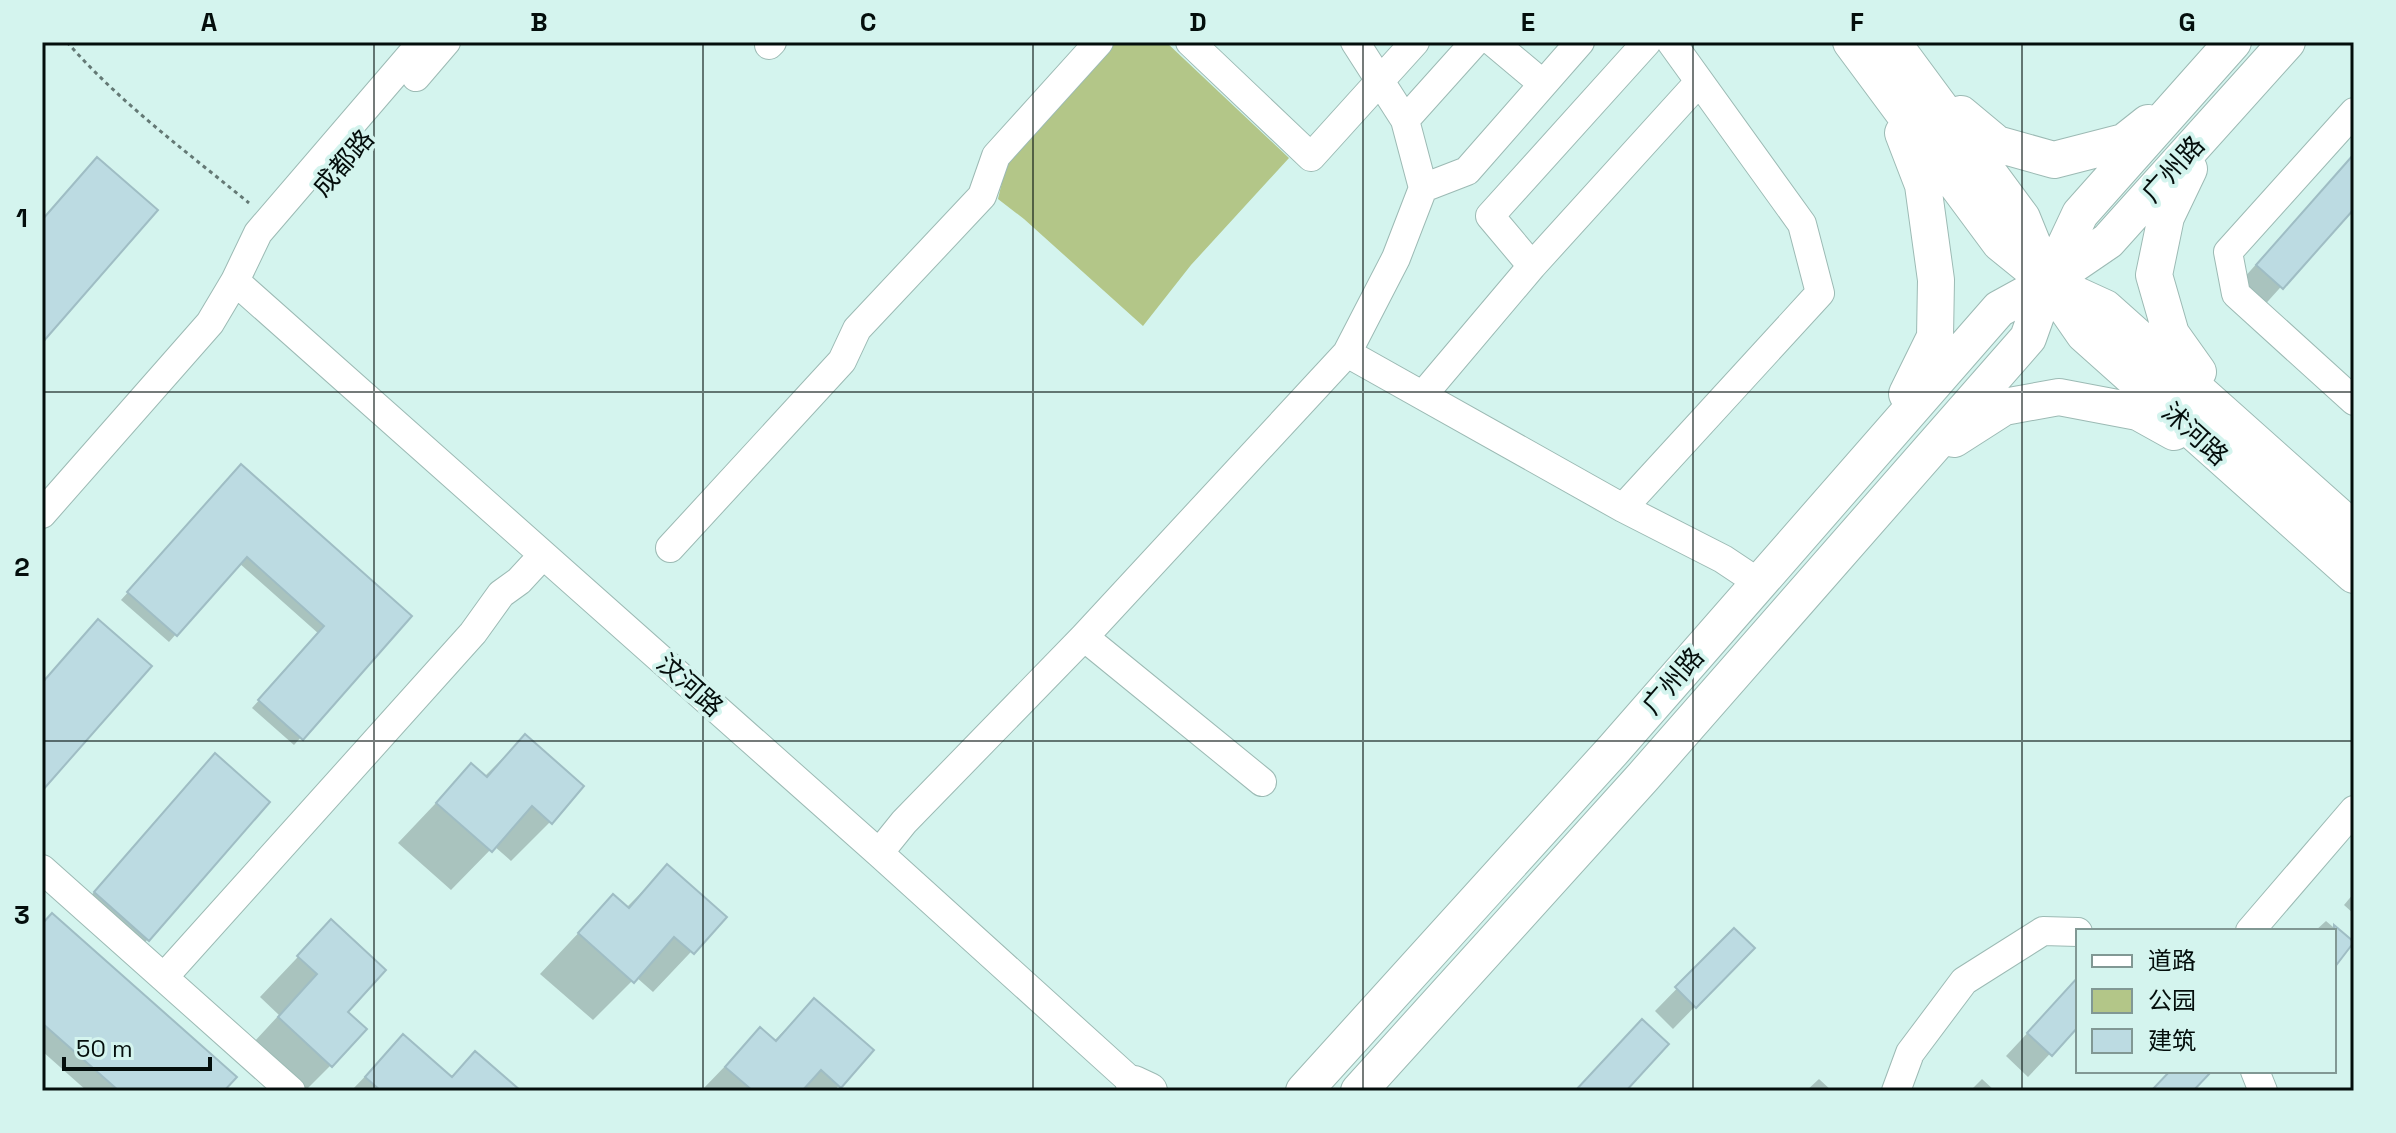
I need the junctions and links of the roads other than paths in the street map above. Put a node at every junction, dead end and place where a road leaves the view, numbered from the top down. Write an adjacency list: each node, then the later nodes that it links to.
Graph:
1 (422, 42): 27 (street, 成都路)
2 (446, 42): 27 (street, 成都路)
3 (1099, 42): 39 (street)
4 (1190, 42): 16 (street)
5 (1355, 42): 16 (street)
6 (1415, 42): 16 (street)
7 (1475, 42): 23 (street)
8 (1493, 42): 19 (street)
9 (1580, 42): 19 (street)
10 (1647, 42): 26 (street)
11 (1671, 42): 17 (street)
12 (1851, 42): 20 (main road, 沭河路)
13 (1892, 42): 18 (main road, 沭河路)
14 (2233, 42): 21 (main road, 广州路)
15 (2287, 42): 24 (main road, 广州路)
16 (1380, 81): 23 (street)
17 (1699, 82): 26 (street); 36 (street)
18 (1921, 82): 21 (main road); 28 (main road, 沭河路)
19 (1543, 84): 25 (street)
20 (1886, 91): 28 (main road, 沭河路); 32 (main road)
21 (2188, 94): 28 (main road, 广州路)
22 (2354, 112): 30 (street)
23 (1405, 120): 25 (street)
24 (2208, 131): 28 (main road, 广州路); 33 (main road)
25 (1423, 188): 29 (street)
26 (1532, 266): 31 (street)
27 (235, 281): 35 (street, 成都路); 37 (street, 成都路); 40 (street, 汶河路)
28 (2048, 282): 32 (main road, 广州路); 33 (main road, 沭河路); 34 (main road, 广州路)
29 (1347, 353): 31 (street); 43 (street)
30 (2349, 386)
31 (1423, 395): 36 (street)
32 (1884, 439): 42 (main road, 广州路)
33 (2232, 443): 34 (main road); 38 (main road, 沭河路); 41 (main road, 沭河路)
34 (1919, 461): 54 (main road, 广州路)
35 (42, 494)
36 (1623, 508): 42 (street)
37 (42, 514)
38 (2354, 530)
39 (670, 548)
40 (543, 555): 46 (street, 汶河路); 50 (street)
41 (2354, 575)
42 (1759, 583): 52 (main road, 广州路)
43 (1084, 637): 44 (street); 46 (street)
44 (1262, 782)
45 (2354, 810): 48 (street)
46 (879, 853): 51 (street, 汶河路)
47 (42, 869): 50 (street)
48 (2252, 929)
49 (2076, 932): 55 (street)
50 (164, 977): 53 (street)
51 (1141, 1089)
52 (1303, 1089)
53 (291, 1091)
54 (1359, 1091)
55 (1896, 1091)

